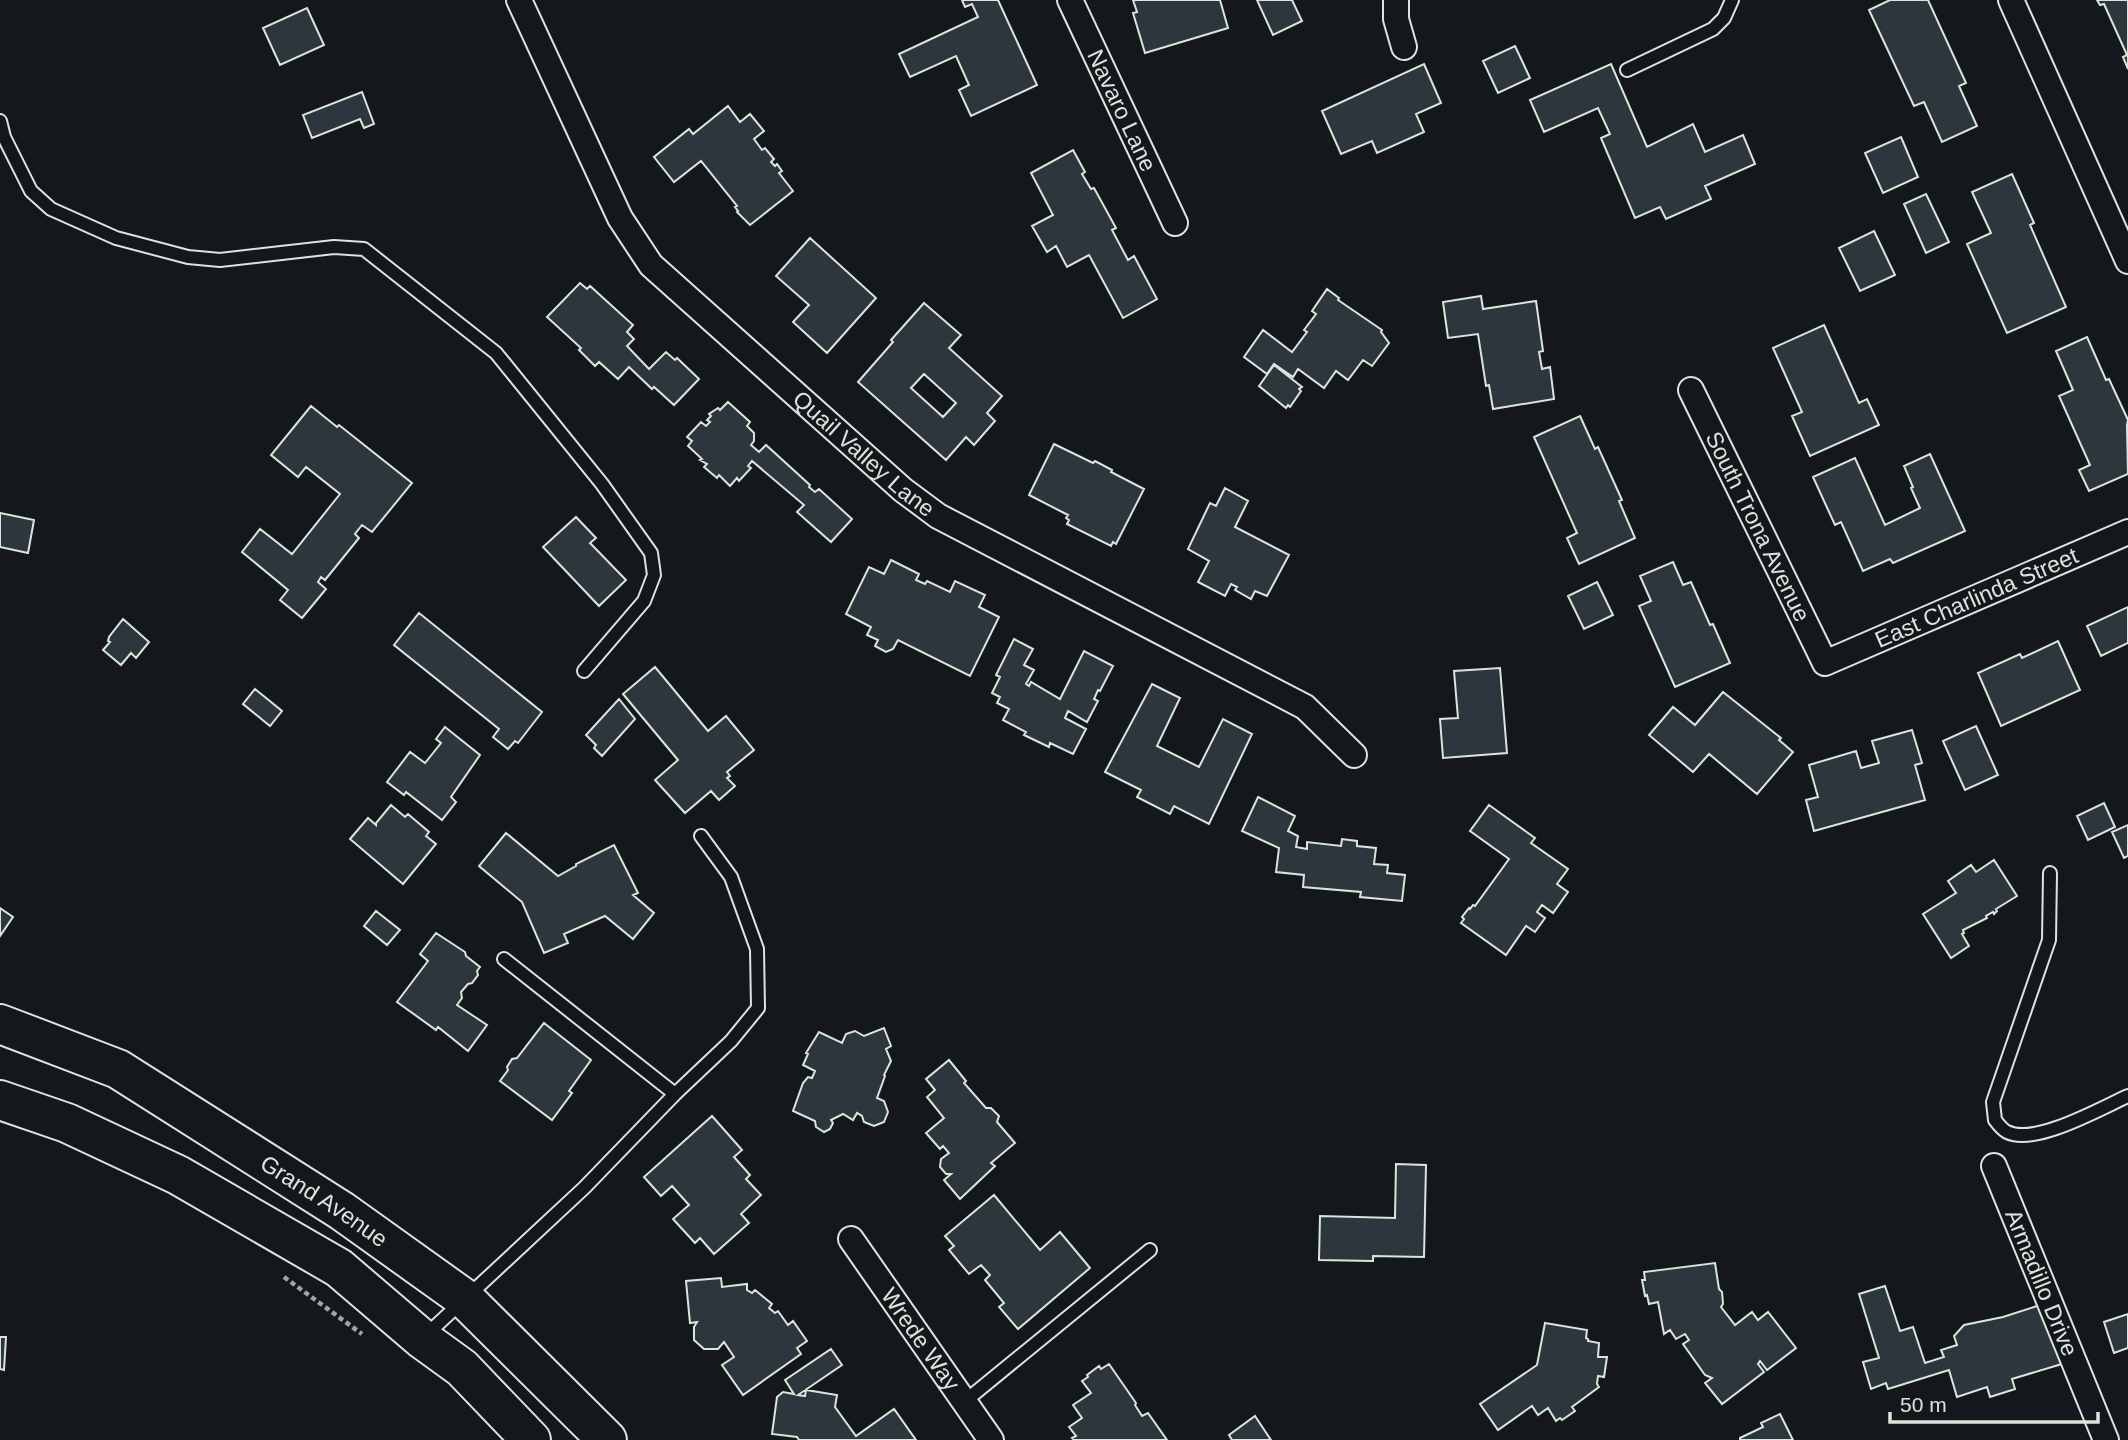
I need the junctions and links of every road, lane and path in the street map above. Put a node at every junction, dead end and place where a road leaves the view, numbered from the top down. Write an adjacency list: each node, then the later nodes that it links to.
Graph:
1 (519, 0): 15 (street, Quail Valley Lane)
2 (1070, 0): 9 (street, Navaro Lane)
3 (1395, 0): 6 (street)
4 (1732, 0): 7 (lane)
5 (2011, 0): 10 (street)
6 (1404, 47)
7 (1627, 70)
8 (0, 121): 14 (lane)
9 (1175, 223)
10 (2128, 261)
11 (1691, 390): 13 (street, South Trona Avenue)
12 (2128, 532): 13 (street, East Charlinda Street)
13 (1825, 663)
14 (584, 671)
15 (1354, 755)
16 (701, 836): 20 (lane)
17 (2050, 873): 21 (lane)
18 (504, 959): 20 (lane)
19 (0, 1024): 27 (main road, Grand Avenue)
20 (675, 1094): 27 (lane)
21 (2128, 1096)
22 (0, 1100): 29 (main road, Grand Avenue)
23 (1994, 1166): 34 (street, Armadillo Drive)
24 (851, 1239): 30 (street, Wrede Way)
25 (1150, 1250): 30 (lane)
26 (275, 1270): 28 (path)
27 (466, 1299): 29 (lane); 32 (main road, Grand Avenue)
28 (363, 1335)
29 (422, 1339): 31 (main road, Grand Avenue)
30 (964, 1402): 33 (street, Wrede Way)
31 (531, 1440)
32 (607, 1440)
33 (991, 1440)
34 (2106, 1440)

